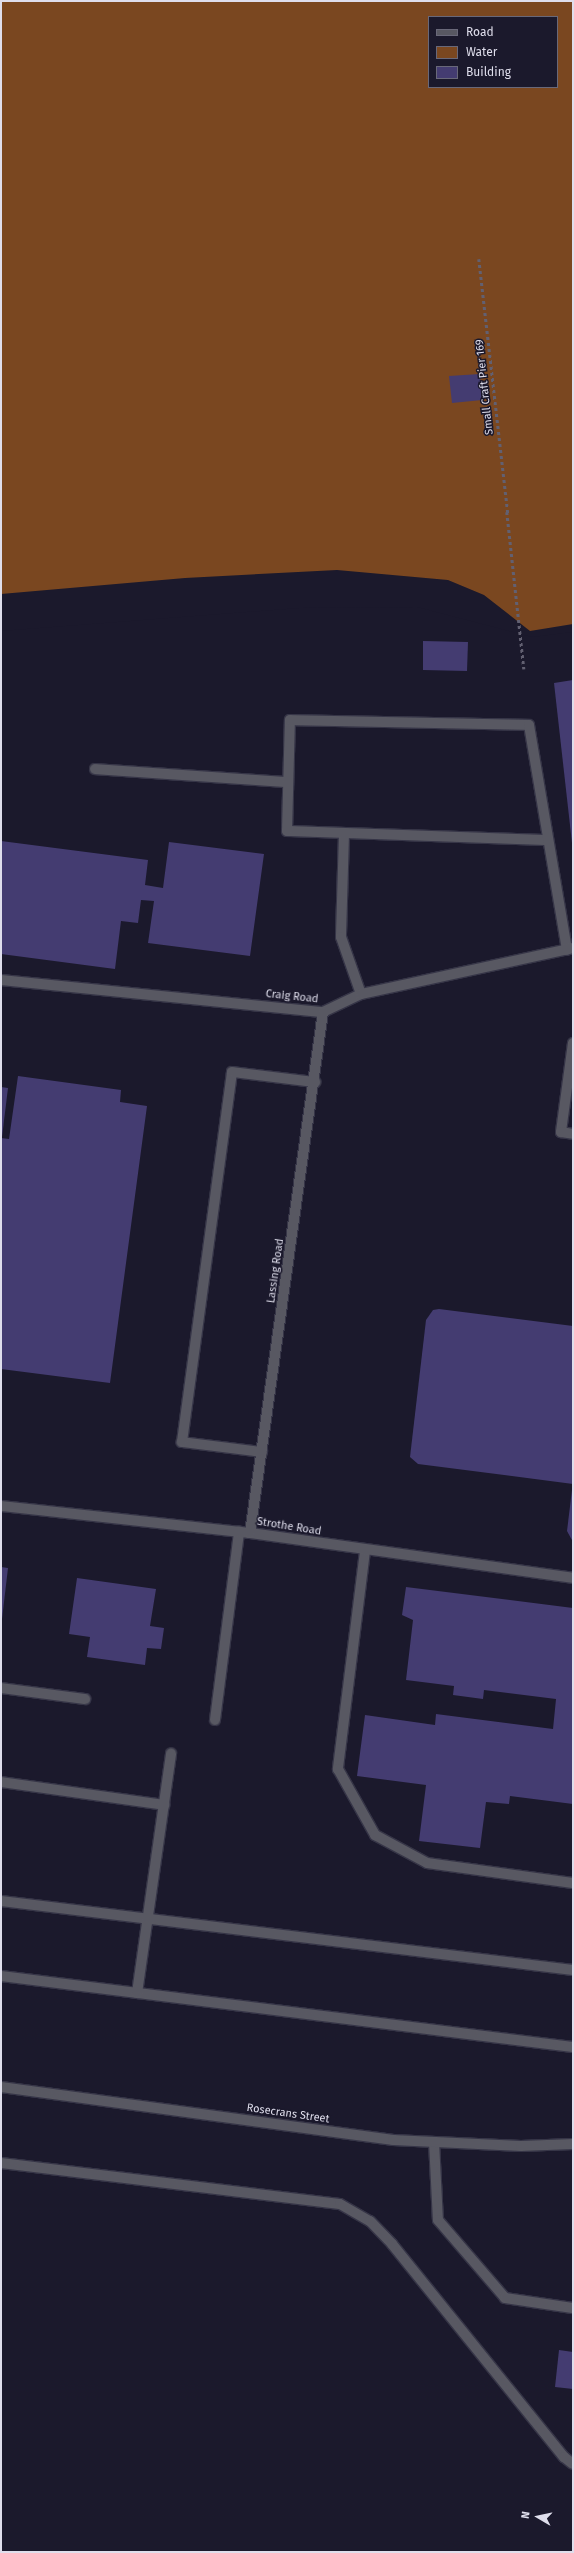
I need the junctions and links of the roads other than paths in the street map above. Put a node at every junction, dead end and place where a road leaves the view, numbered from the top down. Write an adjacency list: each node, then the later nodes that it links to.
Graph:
1 (95, 769): 2 (street)
2 (288, 782): 3 (street); 4 (street)
3 (344, 834): 4 (street); 7 (street)
4 (547, 840): 5 (street)
5 (570, 949): 7 (street, Craig Road)
6 (1, 980): 8 (street, Craig Road)
7 (361, 994): 8 (street, Craig Road)
8 (323, 1012): 10 (street, Lassing Road)
9 (573, 1043): 11 (street)
10 (315, 1082): 12 (street, Lassing Road); 12 (street)
11 (573, 1134)
12 (262, 1452): 15 (street, Lassing Road)
13 (1, 1506): 14 (street, Strothe Road)
14 (239, 1532): 15 (street, Strothe Road); 20 (street)
15 (250, 1533): 16 (street, Strothe Road)
16 (365, 1551): 17 (street, Strothe Road); 24 (street)
17 (573, 1578)
18 (1, 1688): 19 (street)
19 (85, 1699)
20 (215, 1720)
21 (171, 1753): 23 (street)
22 (1, 1782): 23 (street)
23 (164, 1805): 26 (street)
24 (573, 1882)
25 (1, 1902): 26 (street)
26 (147, 1919): 27 (street); 29 (street)
27 (573, 1970)
28 (1, 1976): 29 (street)
29 (137, 1993): 30 (street)
30 (573, 2047)
31 (1, 2087): 32 (street, Rosecrans Street)
32 (434, 2142): 33 (street, Rosecrans Street); 35 (street)
33 (573, 2144)
34 (1, 2163): 36 (street)
35 (573, 2308)
36 (573, 2464)

